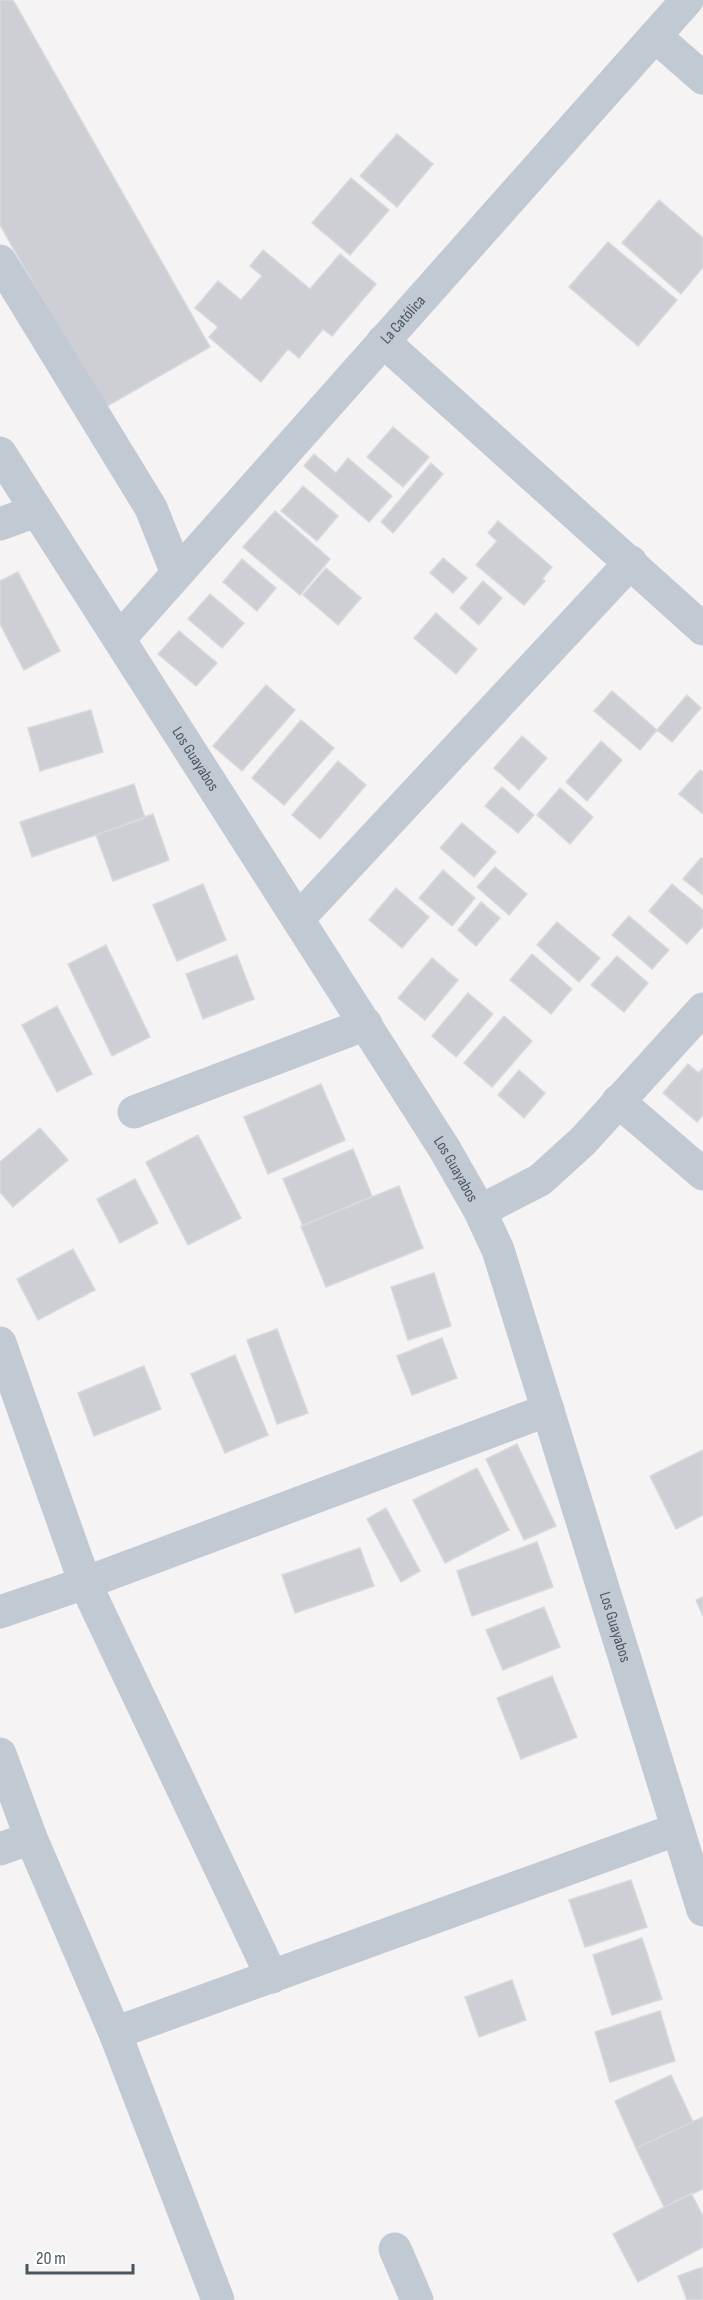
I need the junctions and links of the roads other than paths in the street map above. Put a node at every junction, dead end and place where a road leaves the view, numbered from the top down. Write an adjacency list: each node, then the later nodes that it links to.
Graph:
1 (687, 0): 2 (street, La Católica)
2 (655, 36): 3 (street); 5 (street, La Católica)
3 (703, 78)
4 (0, 261): 10 (street)
5 (382, 341): 9 (street); 10 (street, La Católica)
6 (0, 453): 7 (street, Los Guayabos)
7 (36, 511): 8 (street); 12 (street, Los Guayabos)
8 (0, 524)
9 (631, 562): 11 (street); 13 (street)
10 (177, 573): 12 (street, La Católica)
11 (703, 629)
12 (120, 638): 13 (street, Los Guayabos)
13 (298, 919): 15 (street, Los Guayabos)
14 (703, 1009): 16 (street)
15 (366, 1024): 17 (street); 19 (street, Los Guayabos)
16 (618, 1101): 18 (street); 19 (street)
17 (134, 1112)
18 (703, 1174)
19 (480, 1211): 21 (street, Los Guayabos)
20 (0, 1343): 22 (street)
21 (548, 1410): 22 (street); 25 (street, Los Guayabos)
22 (84, 1583): 23 (street); 29 (street)
23 (0, 1612)
24 (0, 1754): 26 (street)
25 (678, 1829): 28 (street, Los Guayabos); 29 (street)
26 (31, 1838): 27 (street); 30 (street)
27 (0, 1849)
28 (703, 1910)
29 (272, 1977): 30 (street)
30 (115, 2033): 32 (street)
31 (395, 2249): 33 (street)
32 (218, 2300)
33 (417, 2300)

